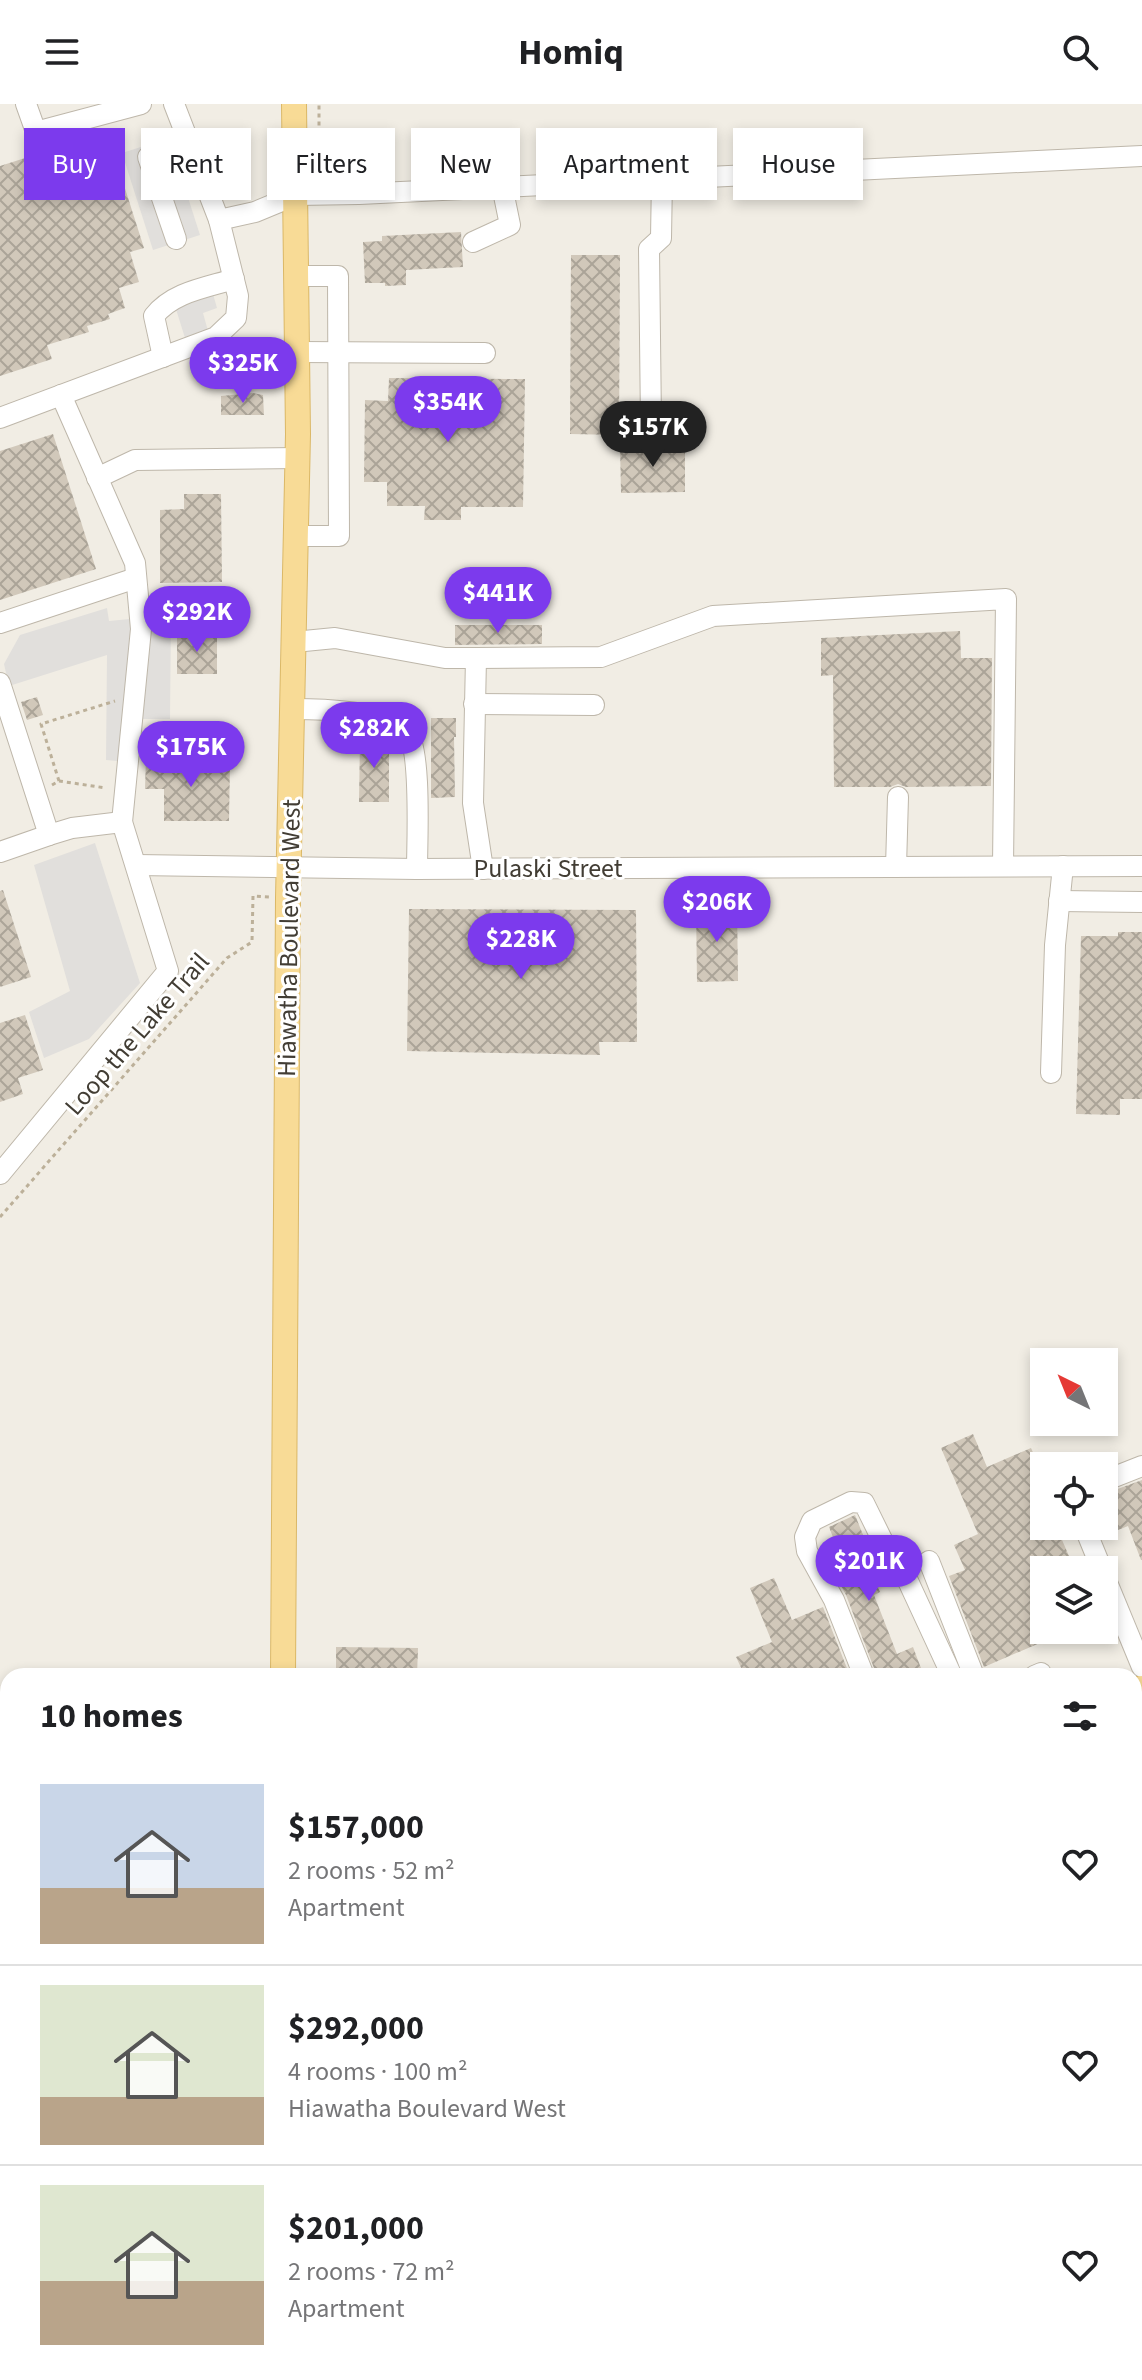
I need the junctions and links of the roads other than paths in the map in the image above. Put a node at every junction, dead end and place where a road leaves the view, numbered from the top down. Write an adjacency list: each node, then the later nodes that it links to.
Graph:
1 (26, 104): 2 (street)
2 (141, 104)
3 (174, 104): 5 (street)
4 (294, 104): 6 (main road, Hiawatha Boulevard West)
5 (183, 128)
6 (295, 128)
7 (1142, 156): 8 (street)
8 (717, 175)
9 (163, 200): 16 (street)
10 (211, 200): 15 (street)
11 (284, 200): 15 (street)
12 (296, 200): 18 (main road, Hiawatha Boulevard West)
13 (505, 200): 17 (street)
14 (662, 200): 26 (street)
15 (219, 220): 19 (street)
16 (176, 239)
17 (473, 242)
18 (297, 276): 20 (main road, Hiawatha Boulevard West); 21 (street)
19 (234, 279): 23 (street); 23 (street)
20 (297, 352): 21 (street); 27 (main road, Hiawatha Boulevard West)
21 (338, 352): 22 (street); 29 (street)
22 (485, 353)
23 (163, 357): 24 (street)
24 (61, 395): 25 (street); 28 (street)
25 (0, 418)
26 (651, 424)
27 (298, 458): 28 (street); 29 (main road, Hiawatha Boulevard West)
28 (97, 478): 30 (street)
29 (296, 536): 32 (main road, Hiawatha Boulevard West)
30 (136, 578): 31 (street); 39 (street)
31 (0, 623)
32 (294, 642): 33 (street); 37 (main road, Hiawatha Boulevard West)
33 (476, 658): 35 (street); 43 (street)
34 (1, 691): 40 (street)
35 (474, 704): 36 (street); 49 (street)
36 (594, 705)
37 (293, 709): 46 (main road, Hiawatha Boulevard West); 48 (street)
38 (898, 797): 47 (street)
39 (122, 822): 40 (street); 42 (street)
40 (49, 835): 41 (street)
41 (0, 852)
42 (136, 865): 46 (street, Pulaski Street); 53 (street)
43 (1003, 866): 44 (street, Pulaski Street); 47 (street, Pulaski Street)
44 (1063, 866): 45 (street, Pulaski Street); 50 (street)
45 (1142, 866)
46 (290, 867): 48 (street, Pulaski Street); 59 (main road, Hiawatha Boulevard West)
47 (896, 867): 49 (street, Pulaski Street)
48 (417, 869): 49 (street, Pulaski Street)
49 (483, 869)
50 (1059, 901): 51 (street); 52 (street)
51 (1142, 902)
52 (1051, 1073)
53 (0, 1174)
54 (1142, 1466): 55 (street)
55 (1118, 1475)
56 (929, 1561): 62 (street)
57 (1118, 1609): 58 (street)
58 (1142, 1667)
59 (283, 1668)
60 (861, 1668): 61 (street)
61 (948, 1668)
62 (971, 1668)

